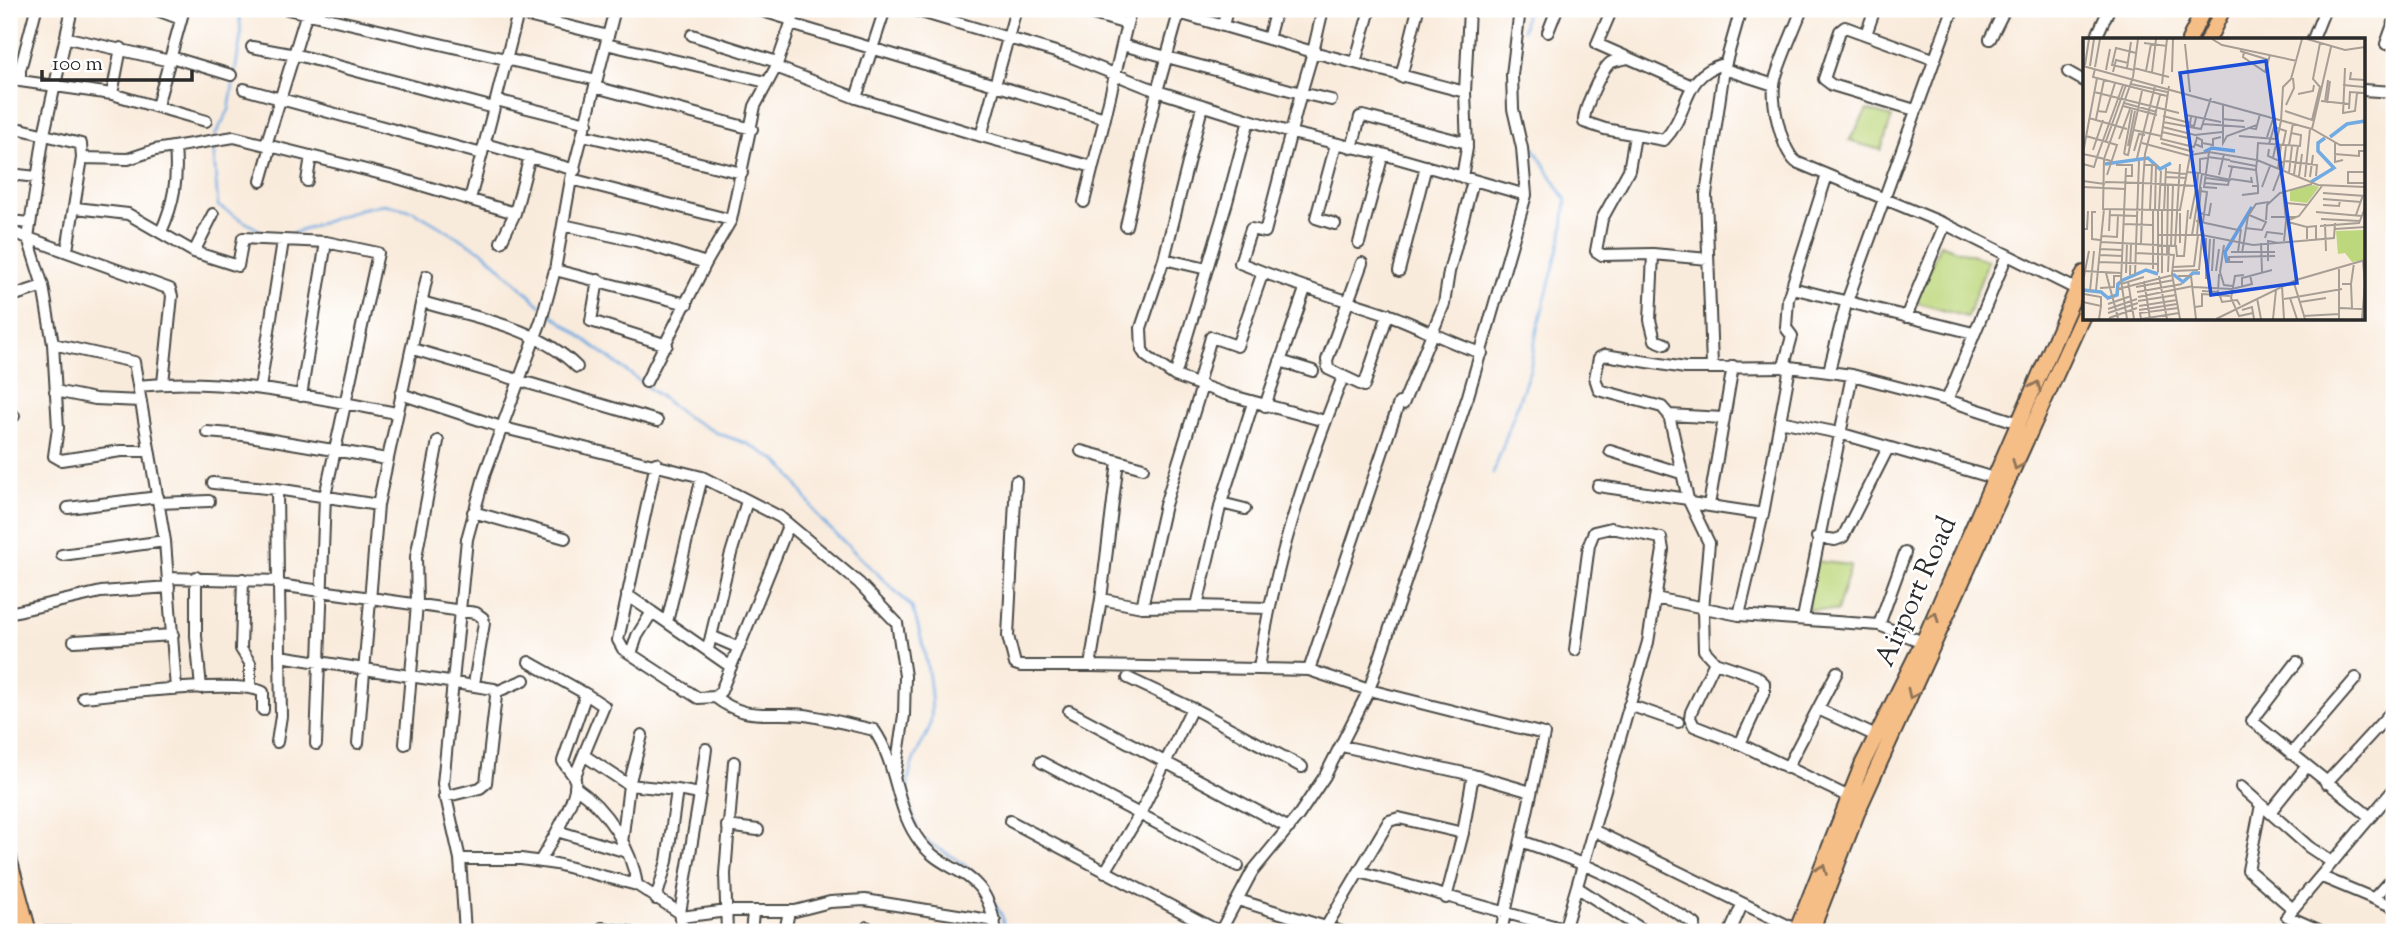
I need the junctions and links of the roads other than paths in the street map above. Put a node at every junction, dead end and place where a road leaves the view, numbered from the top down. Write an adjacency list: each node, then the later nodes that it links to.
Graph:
1 (36, 9): 77 (street)
2 (72, 9): 43 (street)
3 (154, 9): 35 (street)
4 (288, 9): 32 (street)
5 (500, 9): 33 (street)
6 (615, 9): 51 (street)
7 (756, 9): 36 (street)
8 (885, 9): 55 (street)
9 (911, 9): 44 (street)
10 (1016, 9): 44 (street)
11 (1076, 9): 38 (street)
12 (1131, 9): 38 (street)
13 (1163, 9): 34 (street)
14 (1227, 9): 39 (street)
15 (1276, 9): 49 (street)
16 (1323, 9): 57 (street)
17 (1370, 9): 64 (street)
18 (1419, 9): 70 (street)
19 (1469, 9): 81 (street)
20 (1520, 9): 123 (street)
21 (1557, 9): 40 (street)
22 (1612, 9): 61 (street)
23 (1802, 9): 75 (street)
24 (1875, 9): 41 (street)
25 (1953, 9): 63 (street)
26 (2006, 9): 50 (street)
27 (2108, 9): 45 (street)
28 (2204, 9): 46 (main road)
29 (2223, 9): 47 (main road)
30 (2325, 9): 48 (street)
31 (1738, 10): 66 (street)
32 (307, 11): 58 (street); 60 (street)
33 (519, 11): 51 (street); 60 (street)
34 (1179, 11): 39 (street); 59 (street)
35 (182, 14): 62 (street)
36 (793, 18): 55 (street); 65 (street)
37 (2394, 22): 52 (street)
38 (1127, 24): 53 (street)
39 (1223, 26): 49 (street)
40 (1548, 33)
41 (1866, 34): 63 (street); 91 (street)
42 (692, 35): 65 (street)
43 (68, 38): 56 (street); 77 (street)
44 (1007, 38): 67 (street); 74 (street)
45 (2096, 38)
46 (2190, 38)
47 (2209, 38)
48 (2313, 38)
49 (1268, 39): 57 (street)
50 (1990, 39)
51 (607, 40): 72 (street); 73 (street)
52 (2386, 44)
53 (1122, 45): 59 (street); 67 (street)
54 (252, 47): 58 (street)
55 (872, 47): 74 (street); 85 (street)
56 (121, 48): 62 (street); 84 (street)
57 (1313, 52): 64 (street); 83 (street)
58 (295, 54): 87 (street); 88 (street)
59 (1167, 56): 80 (street); 83 (street)
60 (506, 57): 73 (street); 88 (street)
61 (1627, 58): 76 (street); 102 (street)
62 (171, 59): 69 (street); 89 (street)
63 (1933, 59): 91 (street)
64 (1355, 63): 70 (street)
65 (776, 64): 72 (street); 85 (street)
66 (1725, 66): 75 (street); 76 (street); 149 (street)
67 (1115, 72): 80 (street); 92 (street)
68 (2068, 72): 71 (street)
69 (231, 75)
70 (1401, 77): 81 (street)
71 (2083, 80)
72 (766, 82): 97 (street)
73 (596, 84): 95 (street); 97 (street)
74 (995, 85): 92 (street); 101 (street)
75 (1774, 85): 118 (street)
76 (1692, 86): 102 (street)
77 (56, 87): 84 (street); 99 (street)
78 (244, 89): 87 (street)
79 (2364, 90): 82 (street)
80 (1157, 91): 90 (street); 136 (street)
81 (1465, 92): 103 (street)
82 (2394, 92)
83 (1301, 93): 86 (street); 98 (street)
84 (112, 94): 89 (street)
85 (856, 98): 101 (street)
86 (1331, 100)
87 (280, 101): 104 (street); 108 (street)
88 (495, 104): 95 (street); 108 (street)
89 (157, 106): 94 (street)
90 (1202, 107): 93 (street); 148 (street)
91 (1915, 110): 125 (street)
92 (1105, 118): 114 (street)
93 (1249, 120): 98 (street); 152 (street)
94 (206, 121)
95 (587, 123): 100 (street)
96 (21, 129): 99 (street)
97 (752, 129): 116 (street)
98 (1292, 133): 105 (street); 155 (street)
99 (44, 134): 112 (street); 119 (street)
100 (583, 135): 116 (street); 117 (street)
101 (981, 136): 114 (street)
102 (1635, 136): 146 (street)
103 (1467, 143): 107 (street); 120 (street)
104 (268, 145): 106 (street); 110 (street); 121 (street)
105 (1336, 145): 107 (street); 135 (street)
106 (175, 148): 112 (street); 138 (street)
107 (1352, 148): 109 (street)
108 (483, 149): 111 (street); 124 (street)
109 (1383, 154): 113 (street); 143 (street)
110 (311, 156): 122 (street); 124 (street)
111 (530, 156): 117 (street); 128 (street)
112 (82, 158): 127 (street)
113 (1426, 166): 120 (street); 154 (street)
114 (1093, 167): 126 (street)
115 (9, 173): 119 (street)
116 (742, 173): 130 (street)
117 (573, 174): 130 (street); 134 (street)
118 (1827, 175): 125 (street); 159 (street)
119 (37, 177): 132 (street)
120 (1467, 179): 123 (street); 171 (street)
121 (261, 181)
122 (307, 181)
123 (1526, 195): 177 (street)
124 (470, 199): 128 (street)
125 (1885, 199): 133 (street); 166 (street)
126 (1084, 202)
127 (76, 208): 138 (street); 144 (street)
128 (514, 213): 142 (street)
129 (213, 214): 145 (street)
130 (731, 220): 150 (street)
131 (9, 221): 132 (street)
132 (30, 223): 139 (street)
133 (1945, 224): 147 (street); 169 (street)
134 (563, 225): 150 (street); 153 (street)
135 (1335, 225)
136 (1126, 226)
137 (9, 231): 139 (street)
138 (161, 232): 145 (street)
139 (27, 238): 144 (street); 158 (street)
140 (283, 241): 141 (street); 145 (street); 193 (street)
141 (326, 242): 196 (street); 199 (street)
142 (501, 242)
143 (1359, 243)
144 (67, 250): 190 (street)
145 (194, 252)
146 (1653, 254): 149 (street); 174 (street)
147 (2007, 255): 161 (street); 170 (street)
148 (1164, 259): 152 (street); 186 (street)
149 (1708, 259): 181 (street)
150 (706, 263): 165 (street)
151 (1362, 263): 164 (street)
152 (1207, 269): 186 (street)
153 (555, 270): 157 (street); 172 (street)
154 (1399, 271)
155 (1263, 272): 160 (street); 191 (street)
156 (427, 276): 163 (street)
157 (598, 280): 165 (street); 175 (street)
158 (43, 286): 162 (street); 173 (street)
159 (1792, 288): 166 (street); 182 (street)
160 (1305, 289): 164 (street); 178 (street)
161 (2081, 291): 208 (main road, Airport Road, one-way to 161)
162 (9, 297)
163 (422, 302): 172 (street); 176 (street)
164 (1349, 303): 167 (street); 187 (street)
165 (688, 304): 175 (street)
166 (1846, 304): 169 (street); 184 (street)
167 (1388, 314): 171 (street); 187 (street)
168 (2083, 315): 378 (main road, Airport Road, one-way to 378)
169 (1906, 317): 170 (street)
170 (1973, 333): 197 (street)
171 (1432, 335): 177 (street); 285 (street)
172 (536, 336): 179 (street); 188 (street)
173 (52, 344): 192 (street); 194 (street)
174 (1665, 344)
175 (667, 345): 189 (street)
176 (413, 349): 188 (street); 195 (street)
177 (1482, 354): 296 (street)
178 (1280, 361): 183 (street); 201 (street)
179 (577, 366)
180 (1733, 366): 181 (street); 182 (street); 204 (street)
181 (1712, 367): 203 (street)
182 (1790, 367): 184 (street); 207 (street)
183 (1313, 371)
184 (1829, 371): 185 (street)
185 (1852, 375): 197 (street); 211 (street)
186 (1175, 376): 191 (street)
187 (1343, 377): 206 (street)
188 (520, 378): 205 (street); 209 (street)
189 (646, 382)
190 (163, 383): 192 (street); 193 (street)
191 (1200, 385): 200 (street); 258 (street)
192 (138, 386): 198 (street)
193 (260, 388): 196 (street)
194 (55, 391): 198 (street); 215 (street)
195 (401, 394): 202 (street); 209 (street)
196 (301, 397): 199 (street)
197 (1947, 400): 208 (street)
198 (141, 401): 215 (street)
199 (345, 402): 202 (street); 214 (street)
200 (1253, 402): 201 (street); 234 (street)
201 (1265, 406): 206 (street)
202 (396, 412): 218 (street)
203 (1668, 415): 204 (street); 222 (street)
204 (1723, 418): 236 (street)
205 (657, 421)
206 (1325, 421): 259 (street)
207 (1780, 421): 211 (street); 240 (street)
208 (2019, 423): 224 (main road, Airport Road)
209 (504, 428): 220 (street); 239 (street)
210 (207, 432): 214 (street)
211 (1839, 433): 213 (street); 242 (street)
212 (438, 441): 256 (street)
213 (1888, 448): 224 (street); 242 (street)
214 (337, 449): 218 (street); 229 (street)
215 (148, 451): 230 (street)
216 (1081, 451): 219 (street)
217 (1610, 451): 222 (street)
218 (387, 459): 235 (street)
219 (1118, 461): 221 (street); 254 (street)
220 (656, 463): 223 (street); 252 (street)
221 (1143, 468)
222 (1681, 473): 233 (street)
223 (702, 477): 232 (street); 266 (street)
224 (1994, 478): 271 (main road, Airport Road, one-way to 224)
225 (1016, 481): 281 (street)
226 (213, 483): 228 (street)
227 (1598, 486): 233 (street)
228 (277, 489): 229 (street); 250 (street)
229 (325, 496): 235 (street); 251 (street)
230 (159, 500): 231 (street); 237 (street); 244 (street)
231 (209, 500)
232 (747, 501): 241 (street); 269 (street)
233 (1689, 501): 236 (street); 260 (street)
234 (1221, 503): 238 (street); 257 (street)
235 (378, 505): 255 (street)
236 (1709, 505): 240 (street)
237 (68, 508)
238 (1245, 509)
239 (473, 512): 243 (street); 261 (street)
240 (1762, 513): 264 (street)
241 (788, 526): 272 (street); 325 (street)
242 (1817, 537): 265 (street)
243 (565, 538)
244 (165, 541): 246 (street); 249 (street)
245 (1905, 553): 267 (street)
246 (62, 555)
247 (196, 577): 248 (street); 249 (street); 293 (street)
248 (243, 579): 250 (street); 294 (street)
249 (169, 582): 263 (street); 268 (street)
250 (279, 583): 251 (street); 276 (street)
251 (322, 593): 255 (street); 277 (street)
252 (627, 595): 262 (street); 275 (street)
253 (1656, 598): 260 (street); 274 (street); 301 (street)
254 (1101, 599): 258 (street); 281 (street)
255 (372, 600): 256 (street); 282 (street)
256 (416, 604): 261 (street); 287 (street)
257 (1197, 606): 258 (street); 259 (street)
258 (1142, 607)
259 (1268, 608): 284 (street)
260 (1703, 610): 264 (street); 279 (street)
261 (461, 611): 291 (street); 292 (street)
262 (652, 612): 266 (street); 275 (street)
263 (9, 613)
264 (1739, 615): 265 (street)
265 (1803, 618): 267 (street)
266 (667, 622): 273 (street)
267 (1879, 625): 271 (street)
268 (173, 635): 270 (street); 295 (street)
269 (711, 636): 272 (street); 273 (street)
270 (74, 641)
271 (1923, 642): 309 (main road, Airport Road)
272 (739, 648): 283 (street)
273 (708, 649): 283 (street)
274 (1575, 650)
275 (631, 654): 300 (street)
276 (280, 656): 277 (street); 310 (street)
277 (319, 661): 282 (street); 312 (street)
278 (529, 662): 298 (street)
279 (1715, 662): 314 (street); 314 (street)
280 (2297, 662): 317 (street)
281 (1090, 666): 284 (street)
282 (362, 667): 287 (street); 311 (street)
283 (731, 667): 300 (street)
284 (1259, 669): 285 (street)
285 (1309, 670): 296 (street)
286 (1837, 672): 303 (street)
287 (409, 675): 291 (street); 313 (street)
288 (1128, 678): 302 (street)
289 (2356, 678): 317 (street)
290 (524, 680): 297 (street)
291 (452, 681): 292 (street); 335 (street)
292 (474, 684): 297 (street)
293 (201, 688): 294 (street); 295 (street)
294 (250, 688): 305 (street)
295 (176, 689): 299 (street)
296 (1369, 690): 315 (street); 333 (street)
297 (496, 692): 335 (street)
298 (586, 694): 318 (street); 327 (street)
299 (83, 696)
300 (715, 697): 325 (street)
301 (1629, 705): 307 (street); 344 (street)
302 (1192, 708): 319 (street); 322 (street)
303 (1818, 709): 309 (street); 324 (street)
304 (2394, 709): 328 (street)
305 (263, 710)
306 (1069, 711): 319 (street)
307 (1678, 722)
308 (642, 735): 329 (street)
309 (1876, 736): 336 (main road, Airport Road)
310 (277, 742)
311 (358, 743)
312 (316, 744)
313 (405, 744)
314 (1740, 744): 324 (street)
315 (1342, 746): 326 (street); 342 (street)
316 (706, 749): 334 (street)
317 (2291, 754): 323 (street)
318 (585, 757): 327 (street); 329 (street)
319 (1166, 761): 338 (street); 342 (street)
320 (734, 762): 341 (street)
321 (1041, 762): 338 (street)
322 (1302, 766)
323 (2307, 766): 328 (street); 337 (street)
324 (1787, 768): 336 (street)
325 (895, 775): 374 (street)
326 (1473, 775): 333 (street); 346 (street)
327 (575, 783): 345 (street); 348 (street)
328 (2326, 783): 339 (street)
329 (629, 785): 332 (street); 348 (street)
330 (2241, 787): 337 (street)
331 (2394, 789): 339 (street)
332 (677, 790): 334 (street); 363 (street)
333 (1531, 792): 347 (street)
334 (700, 794): 373 (street)
335 (444, 797): 350 (street)
336 (1851, 798): 378 (main road, Airport Road, one-way to 336)
337 (2266, 808): 352 (street); 368 (street)
338 (1141, 812): 354 (street); 355 (street)
339 (2369, 816): 352 (street)
340 (1010, 821): 355 (street)
341 (727, 826): 343 (street); 369 (street)
342 (1289, 828): 364 (street)
343 (758, 830)
344 (1593, 830): 353 (street); 366 (street)
345 (557, 831): 348 (street); 351 (street)
346 (1463, 833): 356 (street); 362 (street)
347 (1521, 841): 353 (street); 371 (street)
348 (624, 847): 359 (street)
349 (9, 858): 380 (main road)
350 (460, 859): 351 (street); 382 (street)
351 (540, 861): 359 (street)
352 (2330, 861): 358 (street)
353 (1583, 862): 360 (street); 392 (street)
354 (1238, 866)
355 (1105, 872): 388 (street)
356 (1360, 872): 362 (street); 376 (street)
357 (2394, 876): 361 (street)
358 (2322, 877): 361 (street); 368 (street)
359 (637, 885): 363 (street)
360 (1578, 888): 377 (street); 391 (street)
361 (2375, 897): 367 (street)
362 (1446, 898): 371 (street)
363 (656, 899): 373 (street)
364 (1238, 900): 376 (street); 388 (street)
365 (9, 903): 379 (main road)
366 (1742, 905): 378 (street); 393 (street)
367 (2394, 907)
368 (2292, 909): 394 (street)
369 (727, 911): 372 (street); 373 (street); 385 (street)
370 (789, 911): 372 (street); 374 (street); 387 (street)
371 (1507, 912): 377 (street); 390 (street)
372 (753, 913): 386 (street)
373 (681, 915): 384 (street)
374 (996, 927)
375 (602, 928): 383 (street)
376 (1325, 930): 389 (street)
377 (1569, 930)
378 (1802, 931)
379 (17, 932)
380 (29, 932): 381 (street)
381 (138, 932)
382 (464, 932)
383 (630, 932)
384 (683, 932)
385 (727, 932)
386 (751, 932)
387 (785, 932)
388 (1220, 932)
389 (1342, 932)
390 (1501, 932)
391 (1646, 932)
392 (1692, 932)
393 (1730, 932)
394 (2323, 932)

